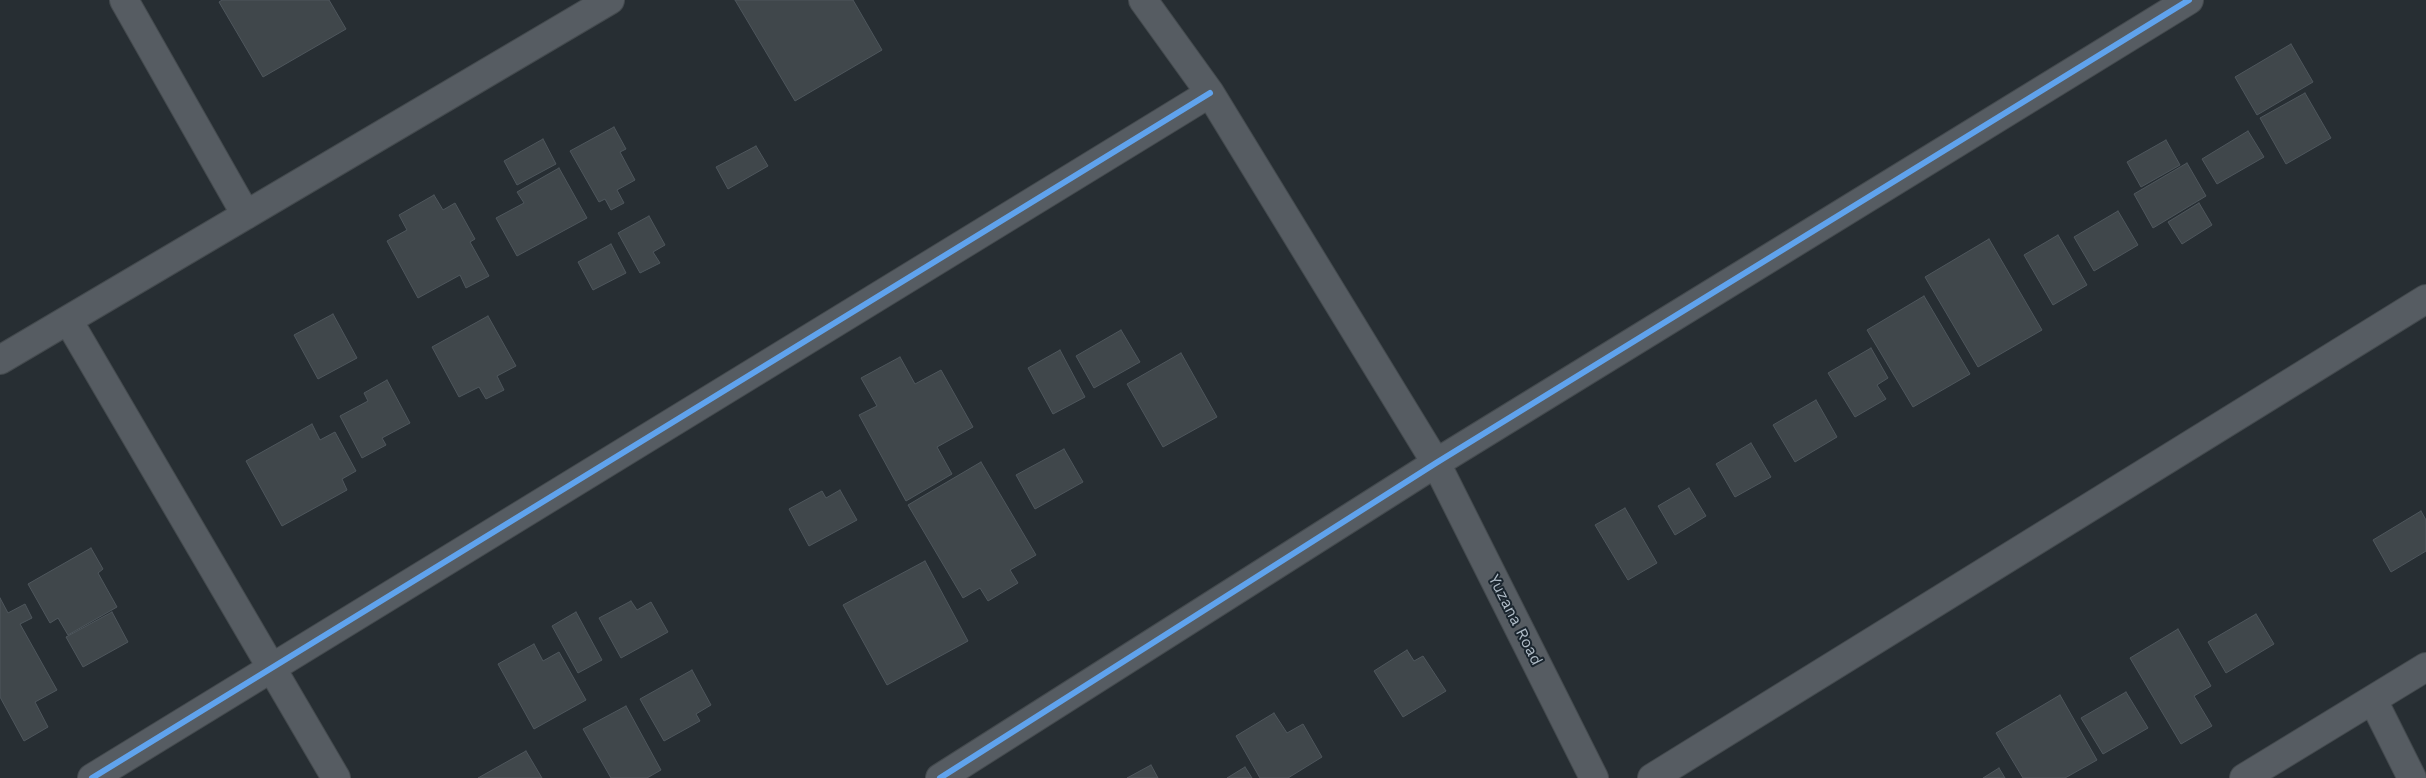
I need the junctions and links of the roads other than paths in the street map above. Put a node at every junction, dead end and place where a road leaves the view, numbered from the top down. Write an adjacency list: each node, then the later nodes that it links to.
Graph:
1 (124, 0): 7 (street)
2 (610, 0): 5 (street)
3 (1143, 0): 6 (street, Yuzana Road)
4 (2189, 0): 11 (street)
5 (578, 8): 7 (street)
6 (1210, 93): 11 (street, Yuzana Road); 13 (street)
7 (246, 215): 9 (street)
8 (2426, 299): 19 (street)
9 (68, 320): 10 (street); 13 (street)
10 (0, 360)
11 (1436, 463): 17 (street); 18 (street, Yuzana Road)
12 (2426, 667): 14 (street)
13 (272, 669): 15 (street); 16 (street)
14 (2373, 700): 20 (street); 21 (street)
15 (92, 778)
16 (336, 778)
17 (940, 778)
18 (1594, 778)
19 (1652, 778)
20 (2244, 778)
21 (2412, 778)

